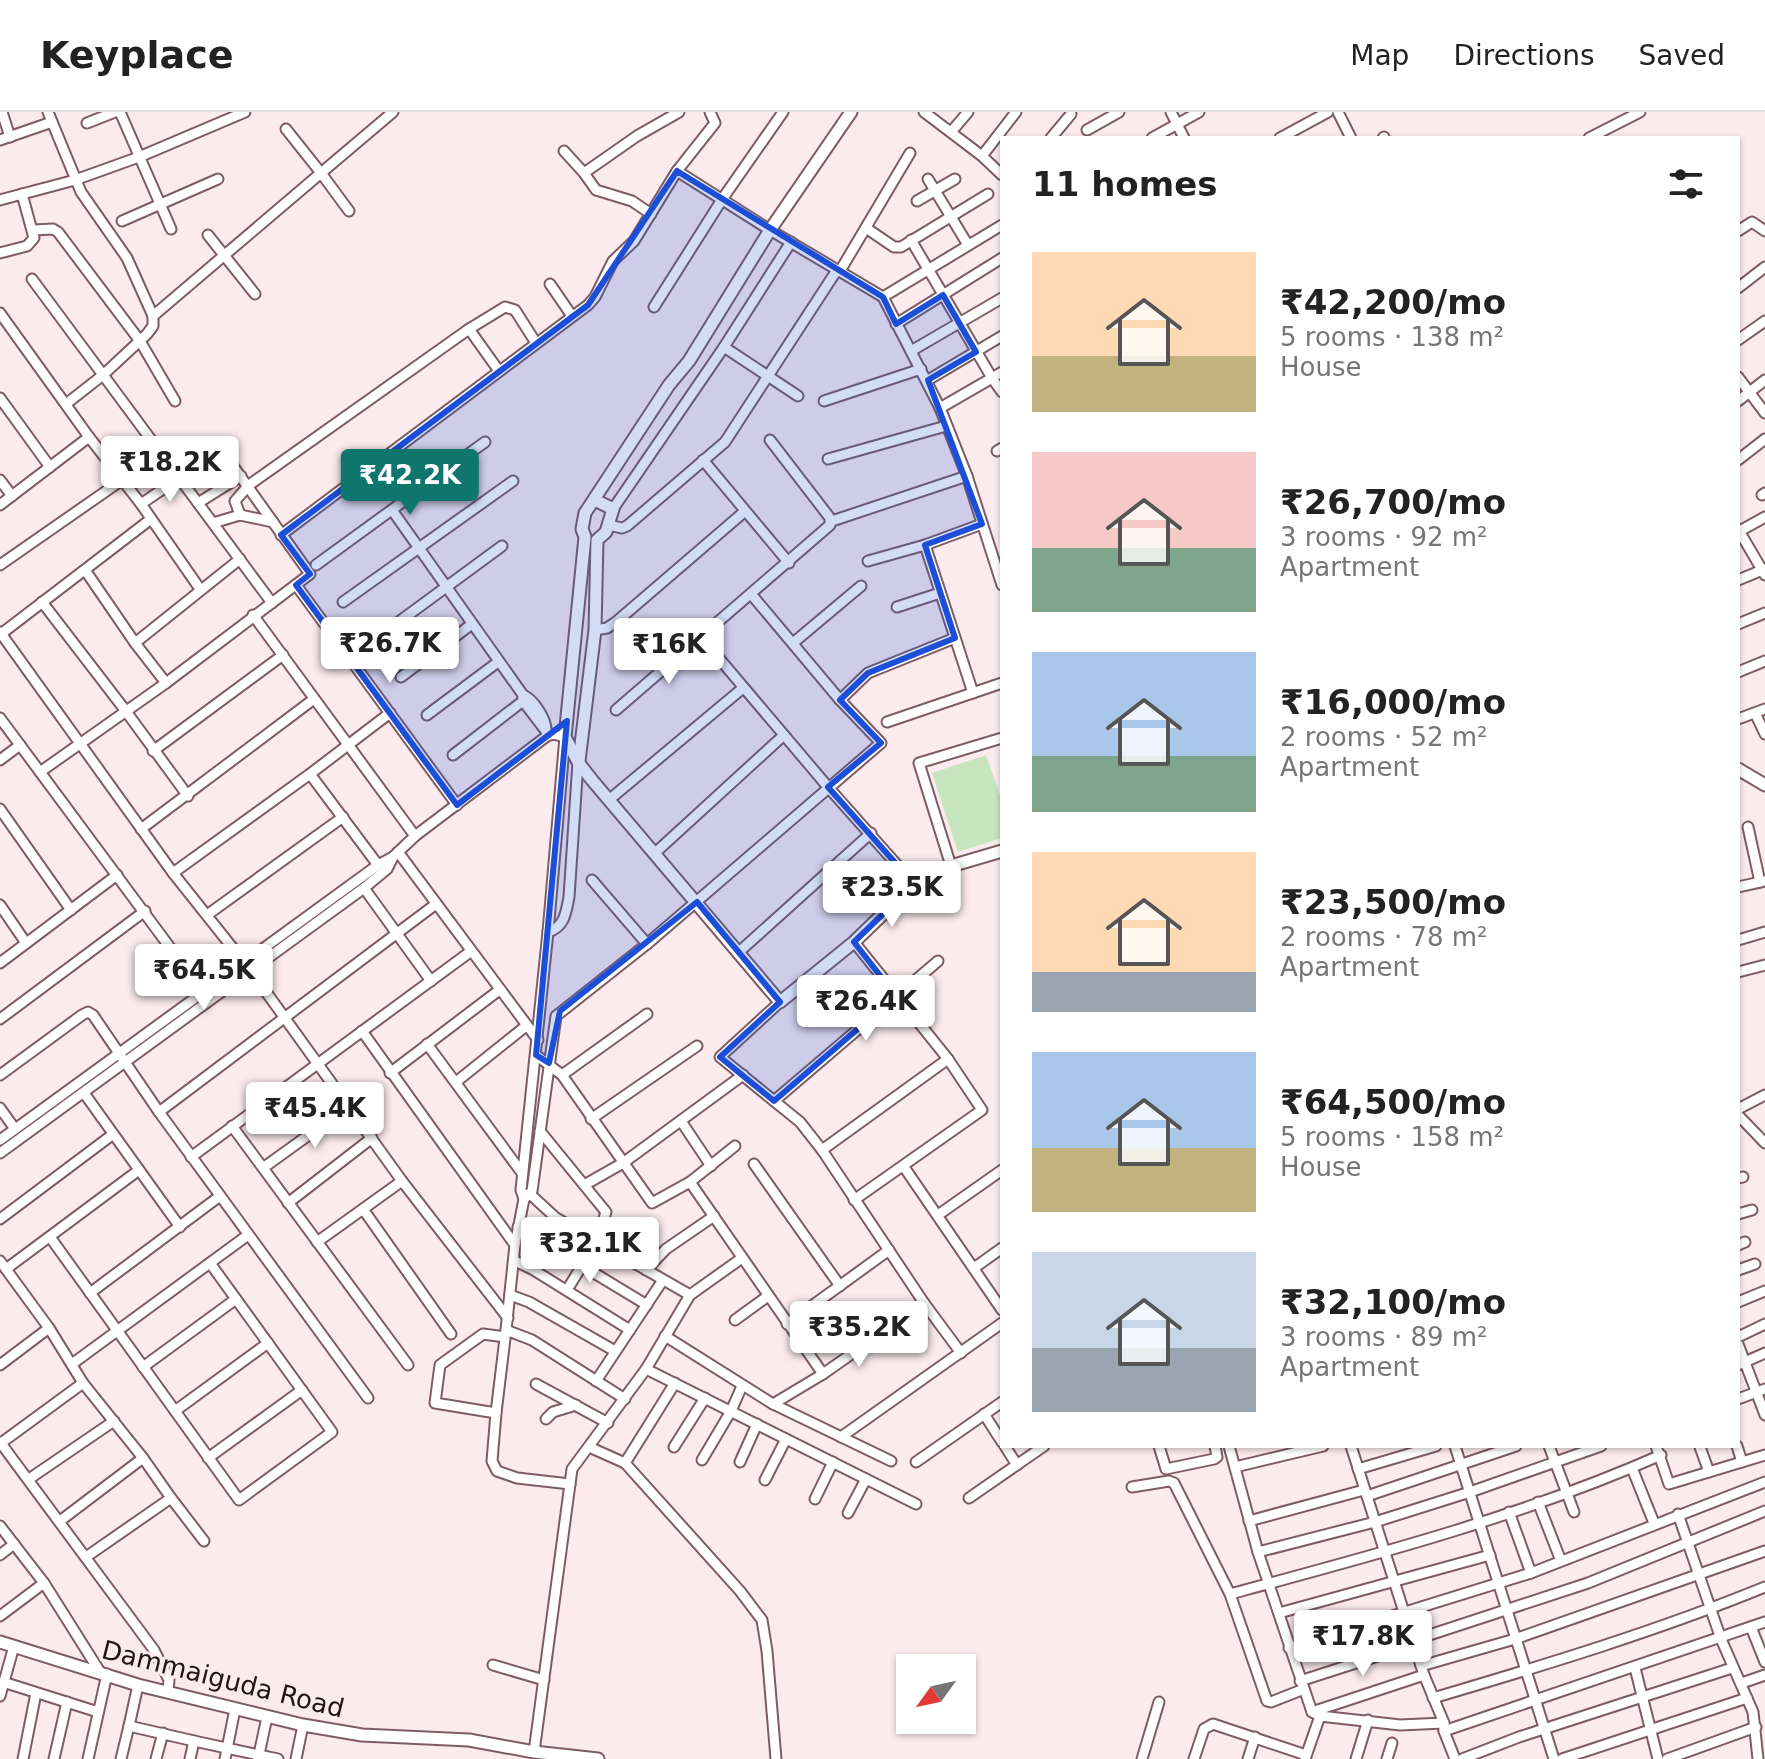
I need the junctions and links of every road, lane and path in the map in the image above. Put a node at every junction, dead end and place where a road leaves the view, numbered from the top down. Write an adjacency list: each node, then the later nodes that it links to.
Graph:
1 (2, 112): 31 (street)
2 (117, 112): 20 (street); 35 (street)
3 (245, 112): 35 (street)
4 (393, 112): 37 (street)
5 (679, 112): 38 (street)
6 (710, 112): 36 (street)
7 (783, 112): 47 (street)
8 (851, 112): 59 (street)
9 (924, 112): 24 (street)
10 (968, 112): 24 (street)
11 (1016, 112): 34 (street)
12 (1119, 112): 23 (street)
13 (1171, 112): 21 (street)
14 (1199, 112): 21 (street)
15 (1328, 112): 28 (street)
16 (1338, 112): 29 (street)
17 (1640, 112): 30 (street)
18 (1071, 114): 25 (street)
19 (50, 117): 31 (street); 43 (street)
20 (87, 123)
21 (1177, 123): 26 (street); 27 (street)
22 (286, 129): 37 (street)
23 (1087, 130)
24 (951, 132): 34 (street)
25 (1053, 136)
26 (1155, 136)
27 (1183, 136)
28 (1284, 136)
29 (1350, 136)
30 (1593, 136)
31 (5, 138)
32 (564, 151): 38 (street)
33 (910, 153): 56 (street)
34 (982, 156): 39 (street)
35 (139, 157): 43 (street); 50 (street)
36 (677, 171): 47 (street); 52 (street)
37 (321, 173): 51 (street); 67 (street)
38 (584, 173): 52 (street)
39 (1000, 173)
40 (218, 179): 50 (street)
41 (928, 179): 44 (street)
42 (955, 179): 44 (street)
43 (75, 180): 45 (street); 81 (street)
44 (935, 191): 49 (street); 53 (street)
45 (22, 194): 48 (street); 58 (street)
46 (988, 194): 53 (street)
47 (723, 198): 59 (street); 79 (street)
48 (0, 200)
49 (917, 201)
50 (160, 203): 54 (street); 57 (street)
51 (349, 211)
52 (651, 214): 82 (street)
53 (950, 217): 63 (street); 65 (street)
54 (122, 221)
55 (1000, 226): 65 (street)
56 (866, 228): 63 (street); 71 (street)
57 (171, 229)
58 (34, 230): 66 (street); 89 (street)
59 (770, 230): 64 (street); 131 (street)
60 (1740, 230): 61 (street)
61 (1765, 231)
62 (208, 235): 67 (street)
63 (911, 240): 70 (street)
64 (791, 242): 71 (street); 91 (street)
65 (968, 245): 70 (street)
66 (0, 253)
67 (225, 256): 75 (street); 81 (street)
68 (1000, 259): 76 (street)
69 (1765, 267): 74 (street)
70 (928, 269): 76 (street); 77 (street)
71 (839, 271): 77 (street); 98 (street)
72 (32, 279): 97 (street)
73 (550, 284): 82 (street)
74 (1740, 286)
75 (255, 294)
76 (943, 295): 84 (street); 85 (street)
77 (883, 297): 85 (street)
78 (1000, 299): 84 (street)
79 (654, 307)
80 (0, 313): 110 (street)
81 (153, 316): 89 (street)
82 (572, 316): 90 (street)
83 (1765, 321): 88 (street)
84 (959, 323): 92 (street); 93 (street)
85 (896, 324): 92 (street)
86 (469, 329): 90 (street); 95 (street); 129 (street)
87 (1000, 337): 93 (street)
88 (1740, 339)
89 (140, 341): 97 (street); 108 (street)
90 (536, 343): 95 (street)
91 (724, 347): 98 (street); 135 (street)
92 (911, 351): 94 (street)
93 (976, 352): 99 (street); 100 (street)
94 (921, 369): 100 (street); 109 (street)
95 (499, 371): 148 (street)
96 (1000, 373): 99 (street)
97 (103, 375): 110 (street); 125 (street)
98 (769, 376): 105 (street); 121 (street)
99 (992, 378): 103 (street); 111 (street)
100 (928, 380): 111 (street)
101 (1740, 380): 104 (street)
102 (1765, 380): 104 (street)
103 (1000, 389)
104 (1750, 392): 107 (street); 112 (street)
105 (798, 396)
106 (0, 398): 122 (street)
107 (1740, 400)
108 (175, 401)
109 (824, 401)
110 (66, 404): 114 (street)
111 (940, 408): 113 (street)
112 (1765, 413)
113 (946, 426): 120 (street); 124 (street)
114 (89, 437): 122 (street); 127 (street)
115 (1765, 439): 119 (street)
116 (770, 440): 141 (street)
117 (485, 442): 136 (street)
118 (218, 445): 123 (street)
119 (1740, 458)
120 (828, 459)
121 (703, 460): 137 (street); 145 (street)
122 (50, 467): 130 (street)
123 (241, 476): 129 (street); 132 (street)
124 (967, 476): 141 (street); 144 (street)
125 (179, 478): 132 (street); 133 (street)
126 (0, 480): 130 (street)
127 (122, 480): 133 (street); 157 (street)
128 (513, 481): 152 (street)
129 (249, 485): 138 (street); 142 (street)
130 (12, 496): 134 (street)
131 (595, 500): 135 (street); 151 (street)
132 (198, 503): 143 (street)
133 (141, 504): 140 (street)
134 (0, 505)
135 (613, 509): 145 (street)
136 (392, 510): 152 (street); 158 (street)
137 (744, 512): 156 (street); 177 (street)
138 (240, 515): 142 (street); 143 (street)
139 (1765, 517): 146 (street)
140 (151, 519): 159 (street); 166 (street)
141 (832, 521): 156 (street)
142 (273, 522): 148 (street)
143 (213, 523): 154 (street)
144 (982, 524): 149 (street); 161 (street)
145 (608, 525): 153 (street)
146 (1740, 530)
147 (1740, 534): 160 (street)
148 (281, 535): 163 (street)
149 (925, 545): 155 (street); 167 (street)
150 (502, 546): 165 (street)
151 (584, 547): 153 (street); 207 (street)
152 (418, 548): 165 (street); 170 (street)
153 (597, 548): 177 (street)
154 (240, 559): 166 (street); 171 (street)
155 (868, 561)
156 (789, 563): 168 (street)
157 (0, 565)
158 (316, 565)
159 (85, 570): 169 (street); 181 (street)
160 (1764, 571): 162 (street)
161 (1000, 576)
162 (1740, 579)
163 (296, 585): 171 (street); 199 (street)
164 (861, 586): 183 (street)
165 (447, 588): 176 (street); 182 (street)
166 (200, 589): 181 (street)
167 (940, 593): 172 (street); 180 (street)
168 (751, 594): 179 (street); 183 (street)
169 (42, 602): 178 (street); 196 (street)
170 (343, 602)
171 (272, 603): 174 (street)
172 (897, 607)
173 (1765, 613): 175 (street)
174 (253, 615): 184 (street); 189 (street)
175 (1740, 623)
176 (472, 624): 186 (street); 188 (street)
177 (601, 629): 215 (street)
178 (0, 633): 209 (street)
179 (701, 637): 191 (street); 197 (street)
180 (955, 638): 192 (street); 195 (street)
181 (135, 643): 189 (street)
182 (370, 643)
183 (793, 643): 195 (street)
184 (283, 655): 194 (street); 212 (street)
185 (1765, 661): 187 (street)
186 (498, 662): 193 (street); 200 (street)
187 (1740, 671)
188 (401, 677)
189 (166, 683): 196 (street)
190 (1000, 684): 192 (street)
191 (743, 688): 206 (street); 222 (street)
192 (973, 693): 203 (street)
193 (523, 698): 204 (street); 213 (street)
194 (314, 699): 211 (street); 221 (street)
195 (840, 700): 220 (street)
196 (125, 710): 209 (street); 212 (street)
197 (616, 710)
198 (1760, 711): 202 (street); 205 (street)
199 (390, 713): 211 (street); 223 (street)
200 (427, 715)
201 (0, 718): 210 (street)
202 (1740, 718)
203 (887, 722)
204 (547, 732): 207 (street); 223 (street)
205 (1765, 734)
206 (784, 735): 220 (street); 231 (street)
207 (565, 737): 215 (street); 248 (street)
208 (1000, 739): 234 (street)
209 (80, 744): 217 (street); 227 (street)
210 (20, 745): 214 (street); 217 (street)
211 (350, 745): 218 (street); 229 (street)
212 (153, 751): 221 (street)
213 (453, 755)
214 (0, 760)
215 (578, 762): 222 (street); 248 (street)
216 (1740, 770): 219 (street)
217 (40, 772): 236 (street)
218 (310, 774): 225 (street); 235 (street)
219 (1765, 785)
220 (828, 787): 228 (street); 242 (street)
221 (188, 796): 227 (street)
222 (610, 799): 231 (street)
223 (457, 805): 229 (street)
224 (0, 809): 245 (street)
225 (343, 817): 233 (street); 247 (street)
226 (1748, 827): 238 (street)
227 (141, 829): 235 (street)
228 (871, 833): 239 (street); 255 (street)
229 (415, 836): 232 (street)
230 (1000, 852): 234 (street)
231 (655, 853): 242 (street)
232 (396, 855): 233 (street); 241 (street); 243 (street)
233 (378, 865): 257 (street)
234 (951, 866): 239 (street)
235 (173, 873): 247 (street)
236 (117, 875): 245 (street); 246 (street)
237 (592, 880): 254 (street)
238 (1763, 882): 240 (street)
239 (914, 884): 252 (street)
240 (1740, 887)
241 (364, 888): 250 (street); 261 (street)
242 (697, 902): 254 (street); 255 (street)
243 (436, 904): 250 (street); 256 (street)
244 (0, 905): 253 (street)
245 (71, 910): 253 (street)
246 (145, 911): 265 (street); 270 (street)
247 (207, 915): 257 (street)
248 (548, 932): 273 (street)
249 (1765, 932): 251 (street)
250 (396, 933): 263 (street); 269 (street)
251 (1740, 939)
252 (854, 942): 266 (street); 267 (street)
253 (26, 943): 259 (street)
254 (647, 944): 277 (street)
255 (740, 951): 267 (street)
256 (470, 952): 263 (street); 264 (street)
257 (243, 961): 261 (street); 265 (street)
258 (938, 961): 266 (street)
259 (0, 963)
260 (1765, 965): 262 (street)
261 (251, 971): 269 (street); 276 (street)
262 (1740, 971)
263 (431, 981): 272 (street)
264 (498, 991): 271 (street); 274 (street)
265 (203, 992): 276 (street)
266 (896, 996): 278 (street); 287 (street)
267 (780, 1002): 283 (street)
268 (647, 1014): 282 (street)
269 (286, 1017): 279 (street); 291 (street)
270 (0, 1019)
271 (526, 1026): 273 (street); 284 (street)
272 (362, 1031): 279 (street); 280 (street)
273 (538, 1040): 277 (street)
274 (427, 1044): 280 (street); 284 (street)
275 (697, 1046): 293 (street)
276 (122, 1058): 281 (street); 285 (street); 291 (street); 297 (street)
277 (543, 1059): 282 (street); 295 (street); 295 (street)
278 (948, 1059): 303 (street); 309 (street)
279 (319, 1063): 288 (street); 296 (street)
280 (390, 1073): 333 (street)
281 (0, 1075)
282 (562, 1075): 293 (street)
283 (743, 1075): 287 (street); 294 (street)
284 (456, 1082): 313 (street)
285 (84, 1093): 298 (street); 304 (street)
286 (1765, 1095): 290 (street)
287 (774, 1101): 303 (street)
288 (349, 1106): 299 (street); 310 (street)
289 (0, 1108): 297 (street)
290 (1740, 1108)
291 (159, 1112): 305 (street)
292 (1740, 1117): 300 (street)
293 (591, 1119): 306 (street)
294 (681, 1121): 306 (street); 308 (street)
295 (536, 1124): 313 (street); 316 (street); 318 (street)
296 (232, 1126): 305 (street); 310 (street)
297 (15, 1129): 301 (street)
298 (112, 1135): 311 (street); 326 (street)
299 (372, 1138): 314 (street); 320 (street)
300 (1763, 1138)
301 (0, 1140)
302 (735, 1146): 308 (street)
303 (822, 1150): 319 (street)
304 (0, 1153)
305 (191, 1157): 317 (street)
306 (623, 1163): 315 (street); 316 (street)
307 (754, 1164): 346 (street)
308 (711, 1166): 315 (street)
309 (904, 1167): 319 (street); 324 (street)
310 (263, 1168): 320 (street)
311 (139, 1170): 327 (street); 330 (street)
312 (1000, 1171): 324 (street)
313 (522, 1173): 318 (street)
314 (402, 1181): 321 (street); 358 (street)
315 (690, 1182): 325 (street)
316 (586, 1184): 331 (street)
317 (220, 1196): 327 (street); 329 (street)
318 (527, 1196): 328 (street); 331 (street)
319 (854, 1200): 335 (street)
320 (288, 1203): 332 (street)
321 (363, 1209): 332 (street); 366 (street)
322 (1752, 1210): 323 (street)
323 (1740, 1213)
324 (938, 1215): 342 (street)
325 (714, 1216): 336 (street); 344 (street)
326 (0, 1219)
327 (180, 1227): 349 (street)
328 (518, 1227): 333 (street); 339 (street)
329 (248, 1235): 338 (street); 388 (street)
330 (50, 1237): 341 (street); 349 (street)
331 (597, 1241): 339 (street); 344 (street)
332 (317, 1242): 377 (street)
333 (515, 1245): 337 (street)
334 (1000, 1249): 342 (street)
335 (889, 1250): 346 (street); 355 (street)
336 (742, 1258): 351 (street); 352 (street)
337 (515, 1261): 347 (street); 350 (street)
338 (210, 1263): 353 (street); 365 (street)
339 (582, 1264): 347 (street); 356 (street)
340 (1755, 1264): 343 (street)
341 (3, 1265): 363 (street)
342 (974, 1268): 357 (street)
343 (1740, 1269)
344 (646, 1270): 345 (street)
345 (663, 1280): 351 (street); 356 (street)
346 (840, 1286): 360 (street)
347 (567, 1290): 364 (street)
348 (1765, 1291): 354 (street)
349 (90, 1293): 365 (street)
350 (510, 1295): 358 (street); 371 (street)
351 (690, 1295): 368 (street)
352 (768, 1296): 359 (street); 360 (street)
353 (236, 1299): 370 (street); 378 (street)
354 (1740, 1301)
355 (924, 1303): 372 (street); 380 (street)
356 (647, 1305): 364 (street)
357 (1000, 1307)
358 (508, 1318): 367 (street)
359 (735, 1320)
360 (787, 1324): 380 (street)
361 (1000, 1324): 372 (street)
362 (1765, 1324): 369 (street)
363 (49, 1328): 374 (street); 375 (street)
364 (630, 1330): 371 (street)
365 (118, 1332): 375 (street); 378 (street)
366 (451, 1334)
367 (506, 1334): 381 (street); 397 (street); 397 (street)
368 (665, 1336): 379 (street); 385 (street)
369 (1740, 1336)
370 (268, 1343): 386 (street); 395 (street)
371 (615, 1351): 381 (street)
372 (961, 1353): 404 (street)
373 (1765, 1353): 376 (street)
374 (1, 1362)
375 (72, 1364): 382 (street)
376 (1742, 1364): 387 (street)
377 (408, 1365)
378 (143, 1367): 395 (street)
379 (646, 1369): 383 (street); 391 (street)
380 (823, 1374): 393 (street)
381 (596, 1381): 391 (street)
382 (83, 1383): 401 (street); 407 (street)
383 (675, 1383): 389 (street); 435 (street)
384 (536, 1384): 394 (street)
385 (742, 1386): 393 (street); 396 (street)
386 (302, 1390): 427 (street); 427 (street)
387 (1761, 1391): 390 (street); 399 (street)
388 (368, 1398)
389 (705, 1398): 396 (street); 409 (street)
390 (1740, 1398)
391 (625, 1399): 402 (street)
392 (1000, 1403): 398 (street)
393 (773, 1404): 404 (street)
394 (576, 1405): 400 (street); 402 (street)
395 (175, 1411): 427 (street)
396 (731, 1411): 403 (street); 428 (street)
397 (496, 1413): 446 (street)
398 (984, 1414): 405 (street); 432 (street)
399 (1765, 1415)
400 (546, 1419)
401 (114, 1421): 426 (street); 442 (street)
402 (608, 1423): 408 (street)
403 (757, 1424): 406 (street); 430 (street)
404 (841, 1437): 429 (street)
405 (1000, 1438)
406 (786, 1439): 431 (street); 444 (street)
407 (0, 1443): 442 (street)
408 (589, 1447): 435 (street); 446 (street)
409 (674, 1447)
410 (1006, 1448): 437 (street)
411 (1041, 1448): 437 (street)
412 (1160, 1448): 413 (street)
413 (1215, 1448)
414 (1230, 1448): 438 (street)
415 (1315, 1448): 438 (street)
416 (1352, 1448): 440 (street)
417 (1429, 1448): 440 (street)
418 (1456, 1448): 436 (street)
419 (1510, 1448): 436 (street)
420 (1550, 1448): 433 (street)
421 (1595, 1448): 433 (street)
422 (1700, 1448): 441 (street)
423 (1738, 1448): 434 (street)
424 (1658, 1451): 439 (street); 441 (street)
425 (1765, 1455): 434 (street)
426 (143, 1458): 451 (street); 461 (street)
427 (208, 1458)
428 (702, 1460)
429 (891, 1461)
430 (740, 1462)
431 (833, 1462): 443 (street); 453 (street)
432 (916, 1462)
433 (1555, 1462): 448 (street); 449 (street)
434 (1742, 1462): 441 (street)
435 (625, 1463): 550 (street)
436 (1461, 1464): 448 (street); 450 (street)
437 (1017, 1465): 452 (street)
438 (1235, 1467): 462 (street)
439 (1632, 1468): 449 (street); 465 (street)
440 (1358, 1469): 450 (street)
441 (1709, 1472)
442 (29, 1479): 461 (street)
443 (866, 1479): 455 (street); 459 (street)
444 (765, 1480)
445 (1765, 1482): 460 (street)
446 (570, 1484): 506 (street)
447 (1132, 1487): 484 (street)
448 (1470, 1492): 463 (street); 464 (street)
449 (1566, 1492): 454 (street); 458 (street)
450 (1366, 1493): 462 (street); 463 (street)
451 (171, 1498): 467 (street); 475 (street)
452 (969, 1498)
453 (815, 1499)
454 (1538, 1502): 457 (street); 476 (street)
455 (916, 1504)
456 (1765, 1511): 468 (street)
457 (1509, 1512): 464 (street); 477 (street)
458 (1574, 1512)
459 (848, 1513)
460 (1678, 1514): 465 (street); 468 (street)
461 (60, 1521): 475 (street)
462 (1249, 1521): 471 (street)
463 (1375, 1522): 471 (street); 472 (street)
464 (1479, 1523): 472 (street); 474 (street)
465 (1654, 1523): 476 (street)
466 (0, 1526): 469 (street)
467 (204, 1541)
468 (1687, 1543): 478 (street); 486 (street)
469 (14, 1544): 473 (street); 480 (street)
470 (1765, 1551): 478 (street)
471 (1258, 1552): 481 (street)
472 (1385, 1552): 479 (street); 481 (street)
473 (0, 1555)
474 (1490, 1555): 479 (street); 482 (street)
475 (86, 1557): 511 (street)
476 (1561, 1561): 477 (street)
477 (1531, 1573): 482 (street)
478 (1697, 1576): 485 (street); 492 (street)
479 (1394, 1582): 487 (street); 488 (street)
480 (44, 1583): 489 (street); 504 (street)
481 (1268, 1584): 484 (street); 487 (street)
482 (1498, 1584): 486 (street); 488 (street)
483 (1765, 1587): 485 (street)
484 (1230, 1594): 510 (street)
485 (1711, 1609): 493 (street); 503 (street)
486 (1506, 1611): 492 (street); 495 (street)
487 (1279, 1613): 497 (street)
488 (1406, 1614): 495 (street); 497 (street)
489 (0, 1616)
490 (1765, 1622): 491 (street)
491 (1751, 1627): 493 (street); 498 (street)
492 (1515, 1639): 502 (street); 503 (street)
493 (1721, 1639): 500 (street); 501 (street)
494 (0, 1642): 496 (street, Dammaiguda Road)
495 (1415, 1642): 502 (street); 510 (street)
496 (14, 1646): 504 (street, Dammaiguda Road); 507 (street)
497 (1289, 1648): 510 (street)
498 (1765, 1662)
499 (493, 1665): 506 (street)
500 (1635, 1668): 515 (street); 517 (street)
501 (1732, 1668): 508 (street); 515 (street)
502 (1422, 1670): 514 (street); 523 (street)
503 (1526, 1671): 514 (street); 517 (street)
504 (103, 1673): 509 (street, Dammaiguda Road); 521 (street)
505 (1765, 1675): 508 (street)
506 (544, 1680): 537 (street)
507 (3, 1682): 512 (street); 513 (street)
508 (1742, 1683): 516 (street)
509 (138, 1685): 511 (street, Dammaiguda Road); 528 (street)
510 (1302, 1685): 523 (street)
511 (168, 1691): 520 (street, Dammaiguda Road)
512 (36, 1693): 518 (street); 541 (street)
513 (0, 1696)
514 (1433, 1698): 529 (street)
515 (1643, 1698): 531 (street); 532 (street)
516 (1747, 1698): 522 (street); 531 (street)
517 (1536, 1701): 529 (street); 532 (street)
518 (67, 1702): 521 (street); 542 (street)
519 (1159, 1702): 551 (street)
520 (235, 1709): 525 (street, Dammaiguda Road); 538 (street)
521 (98, 1712): 543 (street)
522 (1753, 1712): 524 (street); 530 (street)
523 (1316, 1714): 526 (street); 540 (street)
524 (1765, 1716)
525 (267, 1717): 527 (street, Dammaiguda Road); 539 (street)
526 (1368, 1720): 529 (street); 554 (street)
527 (303, 1725): 537 (street, Dammaiguda Road); 548 (street)
528 (129, 1726): 533 (street); 544 (street)
529 (1444, 1727): 556 (street)
530 (1756, 1727): 561 (street); 562 (street)
531 (1651, 1728): 559 (street); 560 (street)
532 (1544, 1730): 557 (street); 558 (street)
533 (163, 1733): 535 (street); 545 (street)
534 (1255, 1737): 540 (street); 552 (street); 553 (street)
535 (194, 1741): 538 (street); 546 (street)
536 (1392, 1743): 555 (street)
537 (534, 1752): 549 (street, Dammaiguda Road)
538 (226, 1754): 539 (street)
539 (259, 1757): 547 (street)
540 (1306, 1757)
541 (23, 1759)
542 (54, 1759)
543 (88, 1759)
544 (121, 1759)
545 (156, 1759)
546 (190, 1759)
547 (278, 1759)
548 (296, 1759)
549 (598, 1759)
550 (776, 1759)
551 (1142, 1759)
552 (1194, 1759)
553 (1248, 1759)
554 (1356, 1759)
555 (1387, 1759)
556 (1455, 1759)
557 (1462, 1759)
558 (1554, 1759)
559 (1562, 1759)
560 (1658, 1759)
561 (1667, 1759)
562 (1758, 1759)

